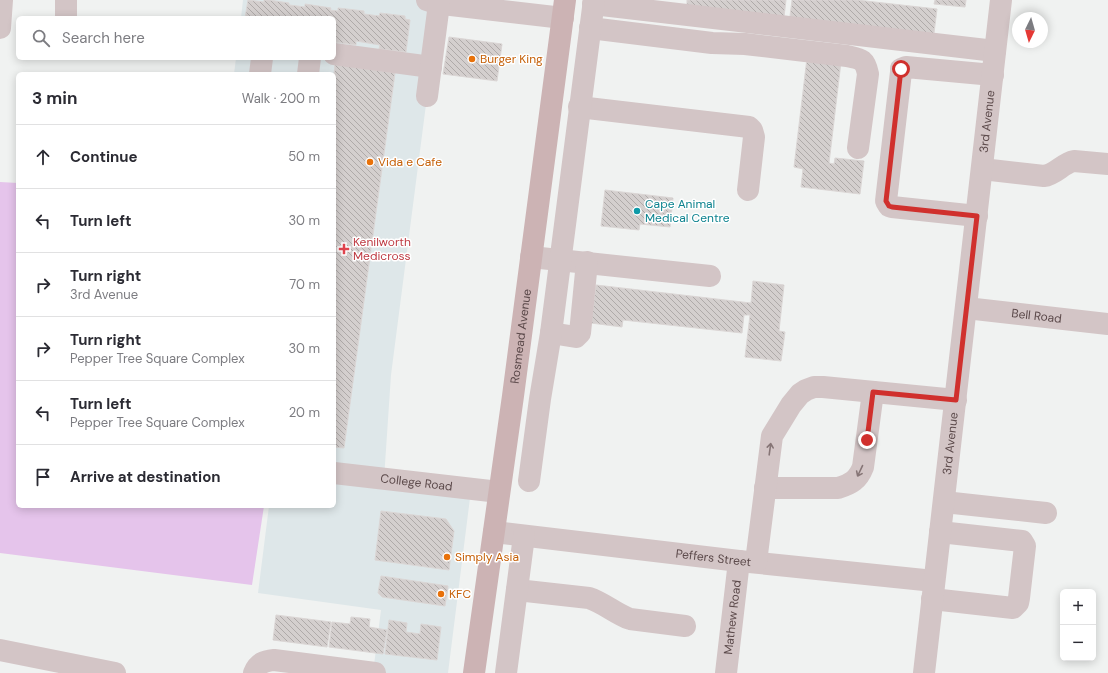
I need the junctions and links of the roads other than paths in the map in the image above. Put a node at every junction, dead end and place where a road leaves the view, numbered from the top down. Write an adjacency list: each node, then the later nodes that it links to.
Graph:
1 (2, 0): 8 (street)
2 (66, 0): 7 (street)
3 (1001, 0): 10 (street, 3rd Avenue)
4 (433, 2): 6 (street); 14 (street)
5 (593, 2): 9 (street); 10 (street)
6 (564, 9): 18 (main road, Rosmead Avenue)
7 (66, 16)
8 (0, 28)
9 (590, 28): 20 (street); 21 (street)
10 (995, 51): 17 (street, 3rd Avenue)
11 (336, 54): 14 (street)
12 (262, 60): 15 (street)
13 (310, 60): 16 (street)
14 (431, 66): 19 (street)
15 (260, 72)
16 (308, 72)
17 (993, 75): 23 (street, 3rd Avenue); 25 (street)
18 (554, 85): 20 (street); 26 (main road, Rosmead Avenue)
19 (427, 96)
20 (581, 97): 24 (street); 27 (street)
21 (858, 148)
22 (1108, 164): 23 (street)
23 (982, 169): 25 (street, 3rd Avenue)
24 (748, 190)
25 (977, 216): 30 (street, 3rd Avenue)
26 (531, 257): 27 (street); 34 (main road, Rosmead Avenue)
27 (559, 260): 28 (street); 32 (street)
28 (587, 262): 29 (street); 32 (street)
29 (710, 276)
30 (966, 308): 31 (street, Bell Road); 36 (street, 3rd Avenue)
31 (1108, 324)
32 (551, 333): 35 (street)
33 (873, 392): 36 (street, Mathew Road); 39 (street, Mathew Road, one-way to 33); 39 (street, one-way to 39)
34 (513, 396): 35 (street); 40 (main road, Rosmead Avenue)
35 (540, 399): 38 (street)
36 (956, 400): 41 (street, 3rd Avenue)
37 (336, 473): 40 (street, College Road)
38 (529, 481)
39 (765, 488): 46 (street, Mathew Road)
40 (499, 492): 43 (main road, Rosmead Avenue)
41 (944, 502): 42 (street); 44 (street, 3rd Avenue)
42 (1046, 513)
43 (494, 532): 45 (street, Peffers Street); 55 (main road, Rosmead Avenue)
44 (940, 532): 48 (street, 3rd Avenue); 48 (street, Peffers Street)
45 (524, 536): 46 (street, Peffers Street); 47 (street)
46 (748, 562): 48 (street, Peffers Street); 57 (street, Mathew Road)
47 (517, 590): 49 (street); 56 (street)
48 (933, 590): 58 (street, 3rd Avenue)
49 (685, 626)
50 (0, 650): 51 (street)
51 (63, 668): 52 (street)
52 (115, 673)
53 (254, 673): 54 (street)
54 (375, 673)
55 (474, 673)
56 (506, 673)
57 (726, 673)
58 (924, 673)

